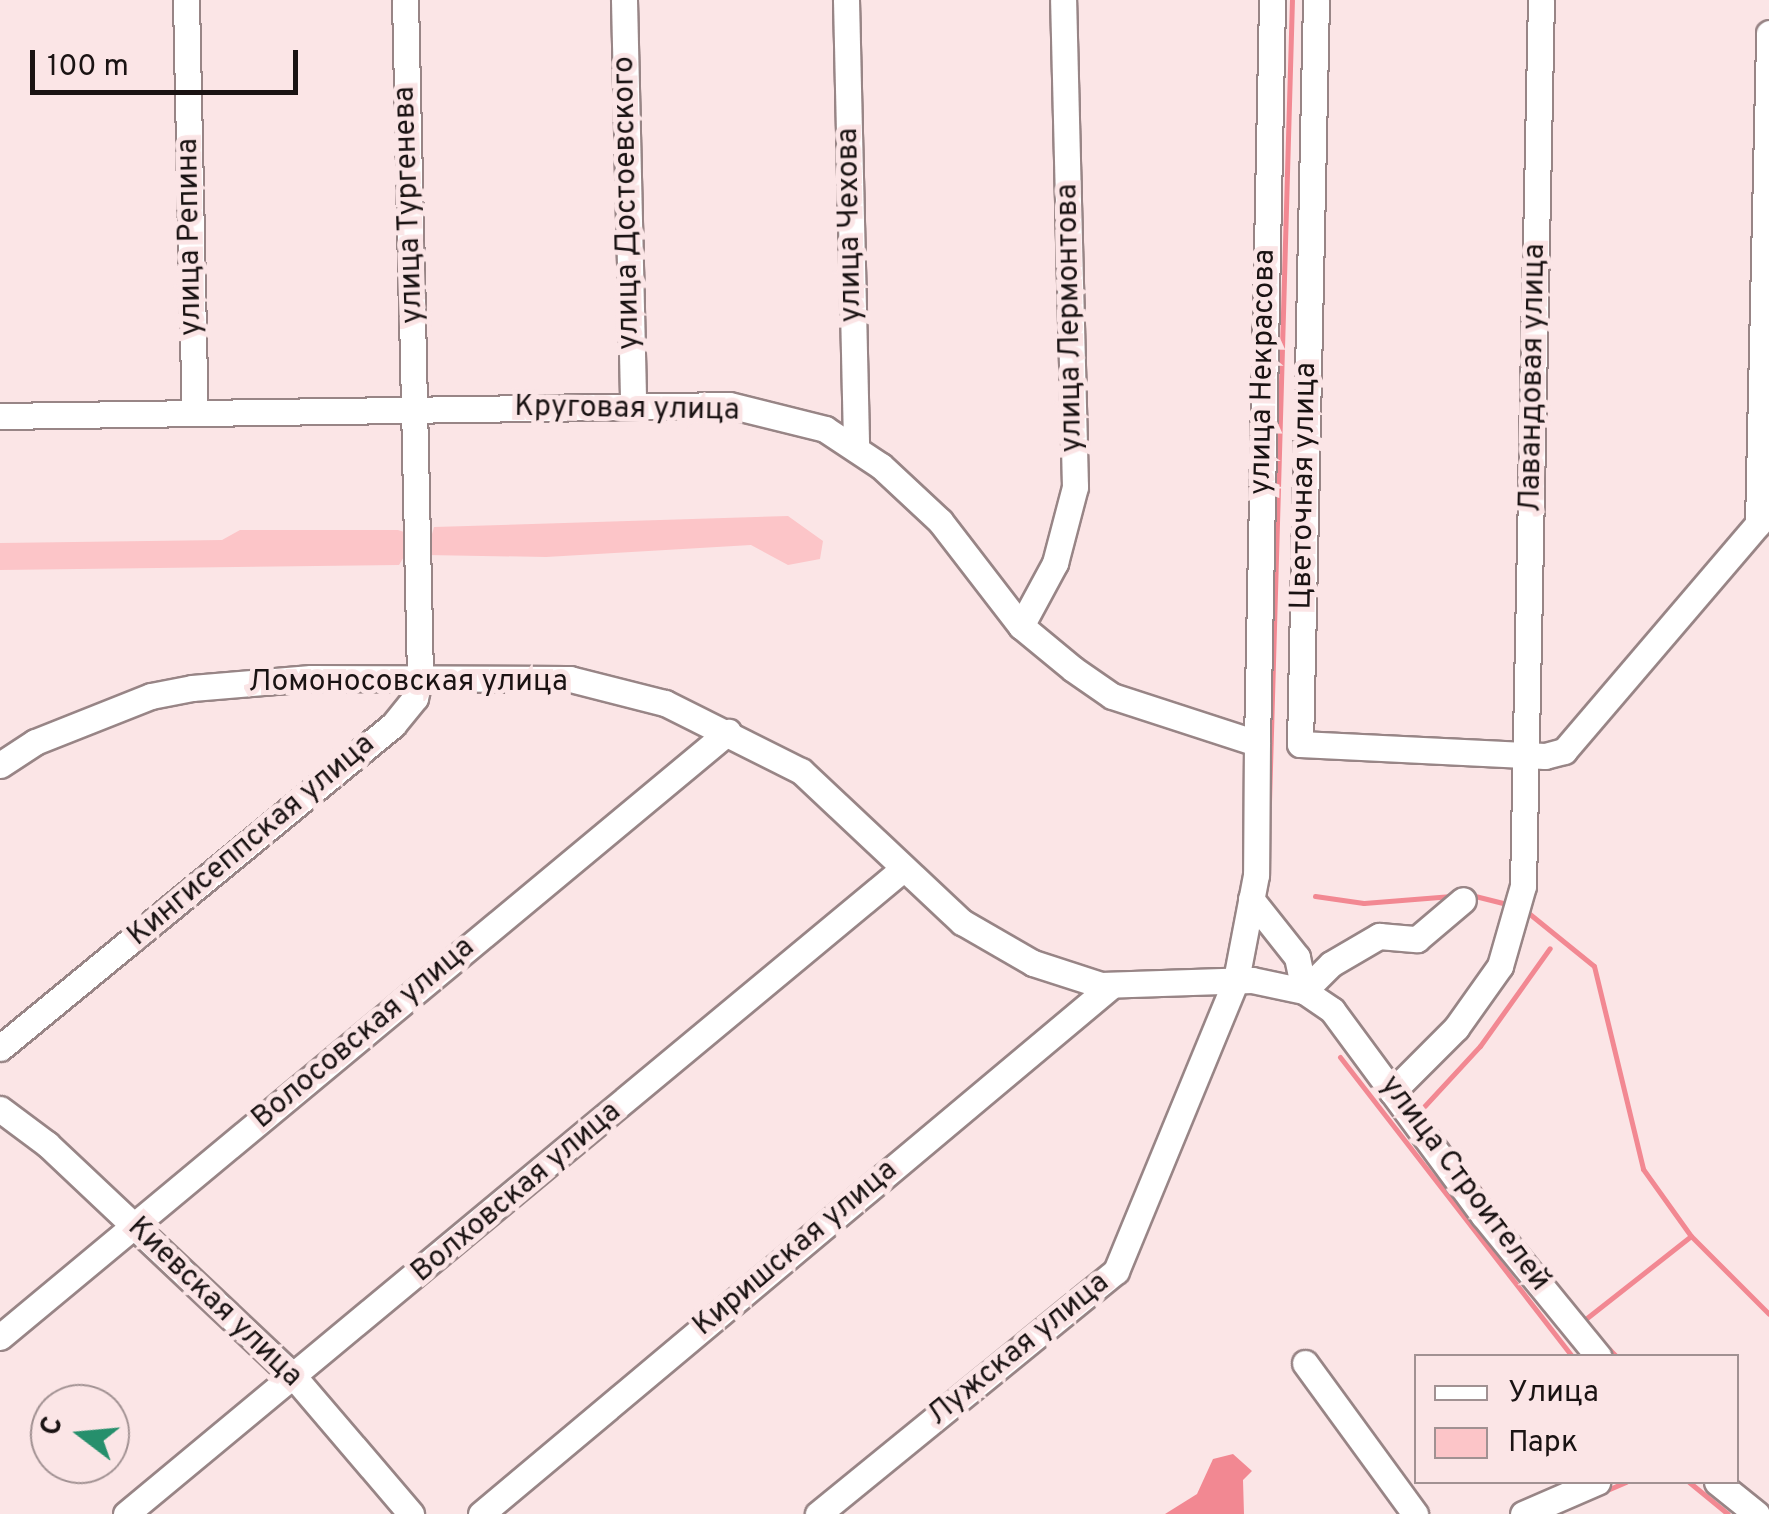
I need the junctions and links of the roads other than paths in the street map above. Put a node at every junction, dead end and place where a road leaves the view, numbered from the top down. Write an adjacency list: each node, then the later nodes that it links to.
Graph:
1 (186, 0): 12 (street, улица Репина)
2 (404, 0): 11 (street, улица Тургенева)
3 (624, 0): 10 (street, улица Достоевского)
4 (846, 0): 14 (street, улица Чехова)
5 (1063, 0): 15 (street, улица Лермонтова)
6 (1272, 0): 18 (street, улица Некрасова)
7 (1316, 0): 19 (street, Цветочная улица)
8 (1541, 0): 19 (street, Лавандовая улица)
9 (1769, 34): 19 (street)
10 (633, 406): 11 (street, Круговая улица); 14 (street, Круговая улица)
11 (416, 410): 12 (street, Круговая улица); 16 (street, Кингисеппская улица)
12 (196, 413): 13 (street, Круговая улица)
13 (0, 416)
14 (856, 450): 15 (street, Круговая улица)
15 (1021, 626): 18 (street, Круговая улица)
16 (420, 676): 17 (street, Ломоносовская улица); 20 (street, Ломоносовская улица); 28 (street, Кингисеппская улица)
17 (728, 732): 21 (street, Ломоносовская улица); 31 (street, Волосовская улица)
18 (1257, 743): 22 (street)
19 (1527, 756): 29 (street, Лавандовая улица)
20 (0, 765)
21 (904, 868): 25 (street, Ломоносовская улица); 35 (street, Волховская улица)
22 (1251, 899): 24 (street); 26 (street)
23 (1463, 900): 26 (street)
24 (1236, 980): 25 (street, Ломоносовская улица); 26 (street, Ломоносовская улица); 41 (street, Лужская улица)
25 (1112, 985): 40 (street, Киришская улица)
26 (1304, 991): 27 (street, Ломоносовская улица)
27 (1332, 1010): 29 (street, улица Строителей)
28 (0, 1048)
29 (1392, 1092): 33 (street, улица Строителей)
30 (0, 1109): 31 (street, Киевская улица)
31 (135, 1225): 32 (street, Волосовская улица); 35 (street, Киевская улица)
32 (0, 1337)
33 (1596, 1354)
34 (1305, 1362): 42 (street)
35 (295, 1378): 38 (street, Волховская улица); 39 (street, Киевская улица)
36 (1592, 1484): 43 (street)
37 (1720, 1484): 44 (street)
38 (126, 1514)
39 (411, 1514)
40 (480, 1514)
41 (818, 1514)
42 (1415, 1514)
43 (1524, 1514)
44 (1757, 1514)

